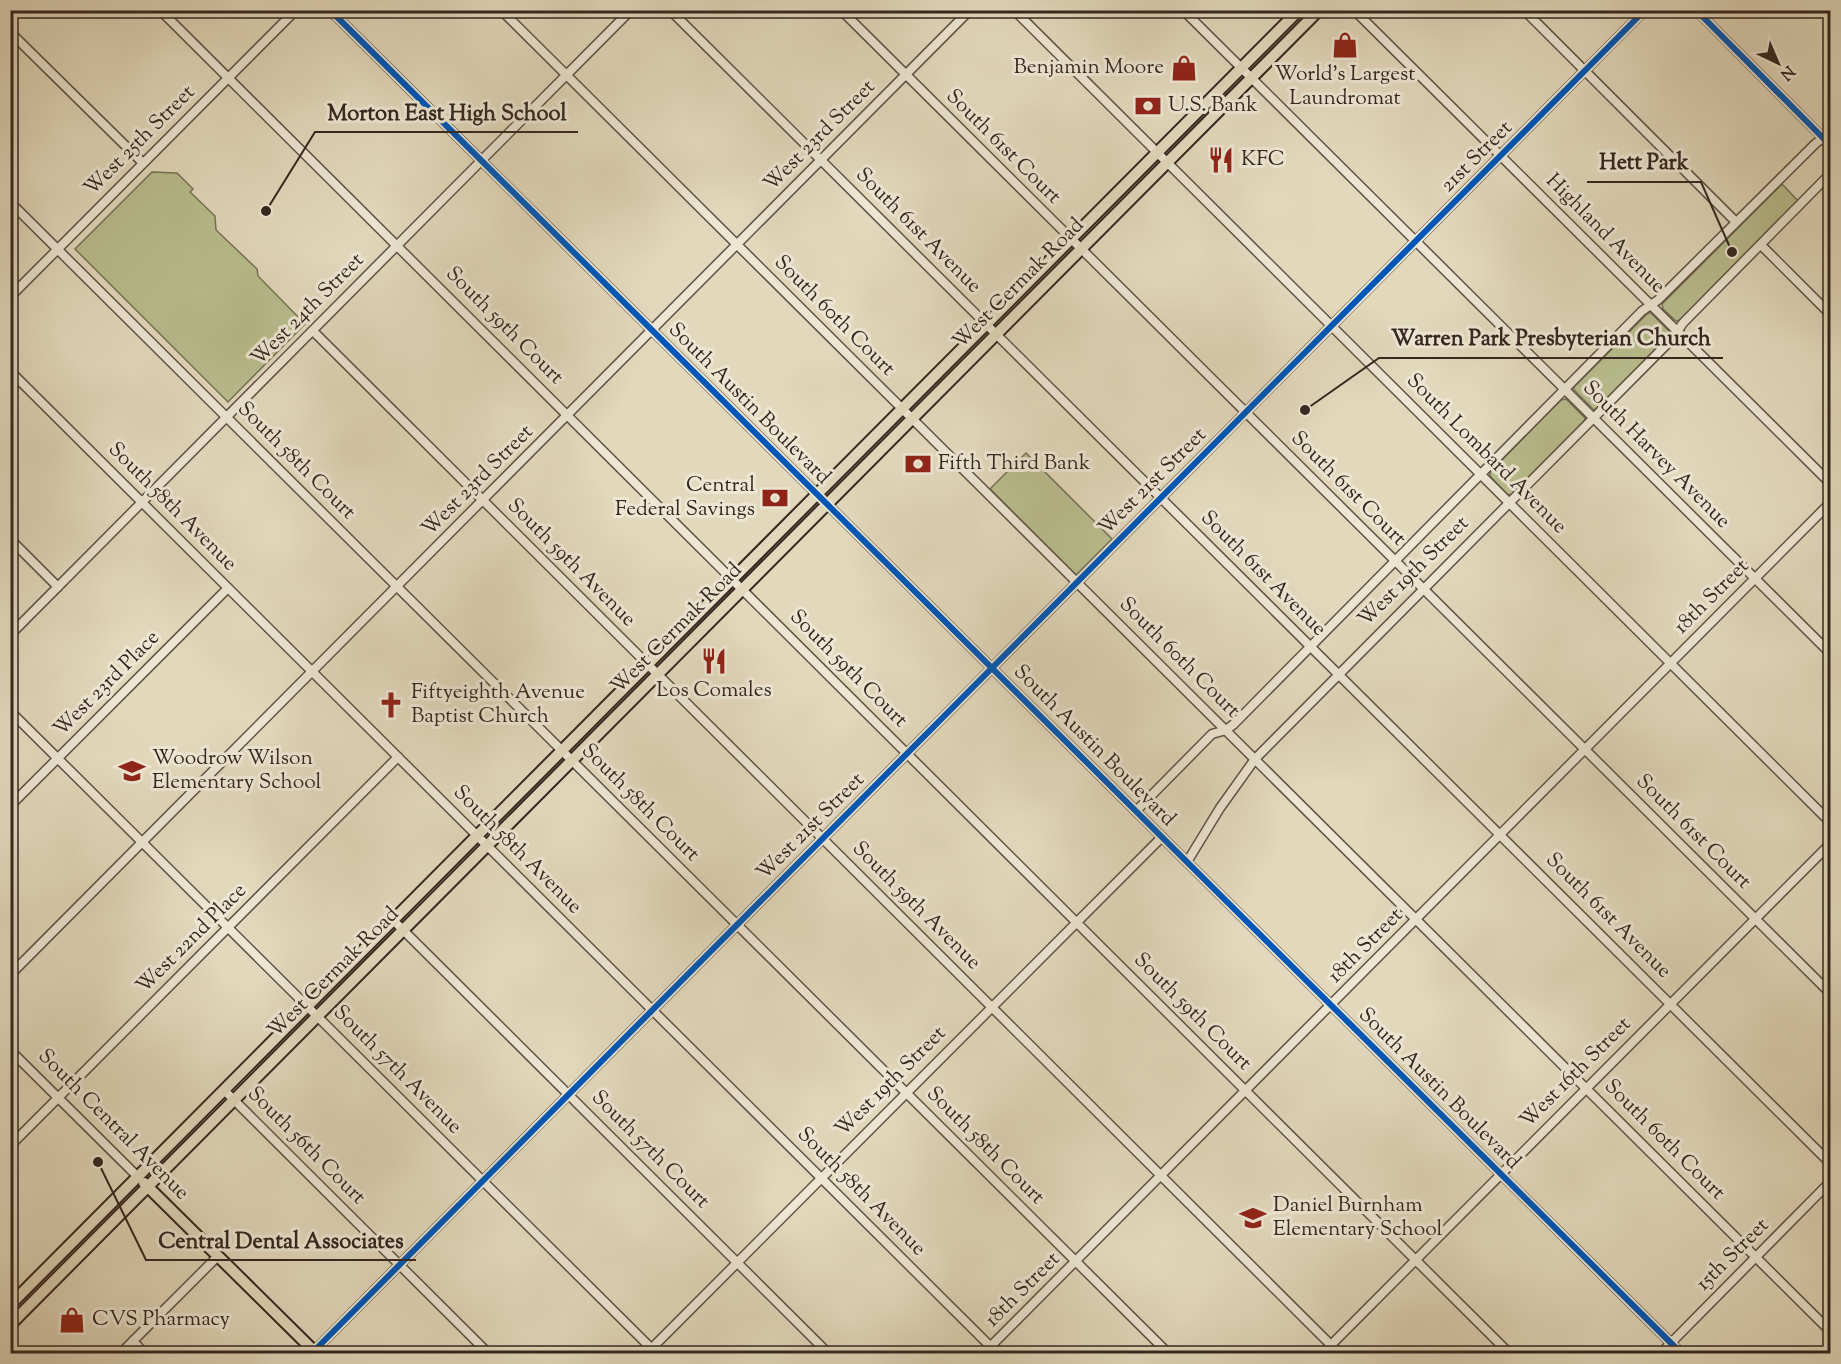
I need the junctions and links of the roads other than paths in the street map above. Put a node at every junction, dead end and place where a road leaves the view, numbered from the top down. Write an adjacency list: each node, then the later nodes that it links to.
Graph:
1 (160, 10): 22 (street, South 59th Court)
2 (296, 10): 22 (street, West 25th Street)
3 (330, 10): 29 (street, South Austin Boulevard)
4 (501, 10): 20 (street, South 60th Court)
5 (631, 10): 20 (street, West 24th Street)
6 (670, 10): 28 (street, South 61st Avenue)
7 (841, 10): 21 (street, South 61st Court)
8 (970, 10): 21 (street, West 23rd Street)
9 (1014, 10): 26 (street, South Lombard Avenue)
10 (1184, 10): 18 (street, South Harvey Avenue)
11 (1299, 10): 18 (main road, West Cermak Road)
12 (1319, 10): 23 (main road, West Cermak Road)
13 (1354, 10): 27 (street, Highland Avenue)
14 (1524, 10): 19 (street)
15 (1645, 10): 19 (street, 21st Street)
16 (1696, 10): 24 (street)
17 (10, 32): 30 (street)
18 (1241, 68): 23 (street, South Harvey Avenue); 26 (main road, West Cermak Road)
19 (1585, 71): 27 (street, 21st Street); 34 (street)
20 (567, 75): 29 (street, West 24th Street); 38 (street, South 60th Court)
21 (906, 75): 28 (street, West 23rd Street); 35 (street, South 61st Court)
22 (228, 78): 30 (street, West 25th Street); 37 (street, South 59th Court)
23 (1252, 78): 31 (main road, West Cermak Road); 36 (street, South Harvey Avenue)
24 (1827, 135): 25 (street); 34 (street)
25 (1830, 145)
26 (1158, 153): 31 (street, South Lombard Avenue); 35 (main road, West Cermak Road)
27 (1500, 156): 36 (street, 21st Street); 43 (street, Highland Avenue)
28 (821, 160): 38 (street, West 23rd Street); 45 (street, South 61st Avenue)
29 (482, 161): 37 (street, West 24th Street); 48 (street, South Austin Boulevard)
30 (143, 163): 40 (street, West 25th Street)
31 (1167, 163): 41 (main road, West Cermak Road); 46 (street, South Lombard Avenue)
32 (1830, 174): 39 (street, West 19th Street)
33 (10, 202): 40 (street, South 58th Court)
34 (1736, 222): 43 (street)
35 (1072, 240): 41 (street, South 61st Court); 45 (main road, West Cermak Road)
36 (1416, 241): 46 (street, 21st Street); 52 (street, South Harvey Avenue)
37 (397, 245): 47 (street, West 24th Street); 55 (street, South 59th Court)
38 (737, 245): 48 (street, West 23rd Street); 53 (street, South 60th Court)
39 (1761, 245): 44 (street); 49 (street, West 19th Street)
40 (58, 249): 42 (street, West 25th Street); 56 (street, South 58th Court)
41 (1081, 249): 50 (main road, West Cermak Road); 54 (street, South 61st Court)
42 (10, 297)
43 (1650, 304): 49 (street, Highland Avenue); 52 (street)
44 (1830, 314)
45 (987, 325): 50 (street, South 61st Avenue); 53 (main road, West Cermak Road)
46 (1331, 326): 54 (street, West 21st Street); 59 (street, South Lombard Avenue)
47 (313, 331): 56 (street, West 24th Street); 63 (street, South 59th Avenue)
48 (653, 331): 55 (street, West 23rd Street); 61 (street, South Austin Boulevard)
49 (1677, 331): 57 (street, West 19th Street); 60 (street, Highland Avenue)
50 (996, 334): 58 (main road, West Cermak Road); 62 (street, South 61st Avenue)
51 (10, 371): 64 (street, South 58th Avenue)
52 (1564, 389): 57 (street, South Harvey Avenue); 59 (street)
53 (903, 409): 58 (street, South 60th Court); 61 (main road, West Cermak Road)
54 (1246, 412): 62 (street, West 21st Street); 69 (street, South 61st Court)
55 (568, 416): 63 (street, West 23rd Street); 71 (street, South 59th Court)
56 (227, 417): 64 (street, West 24th Street); 74 (street, South 58th Court)
57 (1594, 418): 65 (street, West 19th Street); 70 (street, South Harvey Avenue)
58 (912, 419): 67 (main road, West Cermak Road); 72 (street, South 60th Court)
59 (1481, 474): 65 (street, South Lombard Avenue); 69 (street)
60 (1830, 483)
61 (818, 495): 67 (street, South Austin Boulevard); 71 (main road, West Cermak Road)
62 (1161, 498): 72 (street, West 21st Street); 79 (street, South 61st Avenue)
63 (483, 501): 74 (street, West 23rd Street); 82 (street, South 59th Avenue)
64 (142, 502): 73 (street, West 24th Street); 75 (street, South 58th Avenue)
65 (1509, 503): 76 (street, West 19th Street); 81 (street, South Lombard Avenue)
66 (1830, 503): 70 (street, 18th Street)
67 (827, 504): 77 (main road, West Cermak Road); 83 (street, South Austin Boulevard)
68 (10, 539): 73 (street)
69 (1396, 562): 76 (street, South 61st Court); 79 (street)
70 (1755, 579): 80 (street, South Harvey Avenue); 81 (street, 18th Street)
71 (733, 580): 77 (street, South 59th Court); 82 (main road, West Cermak Road)
72 (1077, 582): 83 (street, West 21st Street); 88 (street, South 60th Court)
73 (58, 587): 78 (street, West 24th Street)
74 (397, 587): 84 (street, West 23rd Street); 90 (street, South 58th Court)
75 (228, 588): 84 (street, South 58th Avenue); 93 (street, West 23rd Place)
76 (1423, 589): 85 (street, West 19th Street); 89 (street, South 61st Court)
77 (743, 590): 86 (main road, West Cermak Road); 91 (street, South 59th Court)
78 (10, 635)
79 (1311, 647): 85 (street, South 61st Avenue); 88 (street)
80 (1830, 653)
81 (1671, 663): 89 (street, 18th Street); 98 (street, South Lombard Avenue)
82 (648, 665): 86 (street, South 59th Avenue); 90 (main road, West Cermak Road)
83 (992, 668): 91 (street, West 21st Street); 97 (street, South Austin Boulevard)
84 (313, 672): 92 (street, South 58th Avenue); 103 (street, West 23rd Street)
85 (1339, 674): 94 (street, West 19th Street); 99 (street, South 61st Avenue)
86 (658, 675): 95 (main road, West Cermak Road); 102 (street, South 59th Avenue)
87 (10, 711): 93 (street, South 57th Avenue)
88 (1226, 730): 94 (street, South 60th Court); 97 (street)
89 (1585, 750): 99 (street, 18th Street); 108 (street, South 61st Court)
90 (563, 751): 95 (street, South 58th Court); 100 (main road, West Cermak Road)
91 (907, 753): 102 (street, West 21st Street); 110 (street, South 59th Court)
92 (398, 757): 100 (street, South 58th Avenue); 112 (street, West 22nd Place)
93 (58, 758): 96 (street, West 23rd Place); 103 (street, South 57th Avenue)
94 (1255, 759): 106 (street, West 19th Street); 107 (street, South 60th Court)
95 (572, 761): 105 (main road, West Cermak Road); 111 (street, South 58th Court)
96 (10, 806)
97 (1136, 811): 101 (street, South Austin Boulevard)
98 (1830, 822)
99 (1500, 834): 107 (street, 18th Street); 116 (street, South 61st Avenue)
100 (478, 836): 105 (street, South 58th Avenue); 109 (main road, West Cermak Road)
101 (1162, 837): 106 (street, South Austin Boulevard); 110 (street, West 19th Street)
102 (823, 838): 111 (street, West 21st Street); 119 (street, South 59th Avenue)
103 (143, 842): 112 (street, South 57th Avenue); 114 (street, West 23rd Street)
104 (1830, 844): 108 (street, West 16th Street)
105 (487, 846): 113 (main road, West Cermak Road); 120 (street, South 58th Avenue)
106 (1187, 862): 117 (street, South Austin Boulevard)
107 (1416, 919): 117 (street, 18th Street); 123 (street, South 60th Court)
108 (1756, 919): 115 (street, South 61st Court); 116 (street, West 16th Street)
109 (394, 921): 113 (street, South 57th Court); 118 (main road, West Cermak Road)
110 (1077, 922): 119 (street, West 19th Street); 125 (street, South 59th Court)
111 (737, 925): 120 (street, West 21st Street); 126 (street, South 58th Court)
112 (228, 927): 118 (street, South 57th Avenue); 128 (street, West 22nd Place)
113 (404, 930): 121 (main road, West Cermak Road); 127 (street, South 57th Court)
114 (10, 975)
115 (1830, 993)
116 (1671, 1004): 123 (street, West 16th Street); 131 (street, South 61st Avenue)
117 (1331, 1005): 125 (street, 18th Street); 132 (street, South Austin Boulevard)
118 (308, 1007): 121 (street, South 57th Avenue); 124 (main road, West Cermak Road)
119 (992, 1007): 126 (street, West 19th Street); 133 (street, South 59th Avenue)
120 (652, 1010): 127 (street, West 21st Street); 135 (street, South 58th Avenue)
121 (318, 1017): 129 (main road, West Cermak Road); 136 (street, South 57th Avenue)
122 (10, 1050): 128 (street, South Central Avenue)
123 (1586, 1089): 132 (street, West 16th Street); 140 (street, South 60th Court)
124 (225, 1090): 129 (street, South 56th Court); 134 (main road, West Cermak Road)
125 (1245, 1090): 133 (street, 18th Street); 141 (street, South 59th Court)
126 (906, 1093): 135 (street, West 19th Street); 142 (street, South 58th Court)
127 (569, 1095): 136 (street, West 21st Street); 143 (street, South 57th Court)
128 (59, 1098): 130 (street, West 22nd Place); 134 (street, South Central Avenue)
129 (234, 1100): 138 (main road, West Cermak Road); 144 (street, South 56th Court)
130 (10, 1146)
131 (1830, 1162)
132 (1501, 1174): 141 (street, West 16th Street); 149 (street, South Austin Boulevard)
133 (1161, 1175): 142 (street, 18th Street); 150 (street, South 59th Avenue)
134 (138, 1177): 138 (main road, South Central Avenue); 145 (main road, West Cermak Road)
135 (821, 1178): 143 (street, West 19th Street); 151 (street, South 58th Avenue)
136 (483, 1181): 144 (street, West 21st Street); 153 (street, South 57th Avenue)
137 (1830, 1182): 140 (street, 15th Street)
138 (148, 1187): 139 (main road, South Central Avenue); 146 (main road, West Cermak Road)
139 (218, 1256): 148 (street); 152 (main road, South Central Avenue)
140 (1756, 1257): 147 (street, South 60th Court); 149 (street, 15th Street)
141 (1416, 1260): 150 (street, West 16th Street); 163 (street, South 59th Court)
142 (1076, 1261): 151 (street, 18th Street); 160 (street, South 58th Court)
143 (737, 1262): 153 (street, West 19th Street); 157 (street, South 57th Court)
144 (400, 1265): 152 (street, West 21st Street); 156 (street, South 56th Court)
145 (10, 1305)
146 (10, 1325)
147 (1830, 1331)
148 (133, 1341): 154 (street); 155 (street)
149 (1671, 1343): 164 (street, 15th Street); 165 (street, South Austin Boulevard)
150 (1331, 1344): 161 (street, West 16th Street); 162 (street, South 59th Avenue)
151 (990, 1346): 158 (street, 18th Street); 159 (street, South 58th Avenue)
152 (315, 1352)
153 (651, 1352)
154 (120, 1353)
155 (145, 1353)
156 (489, 1353)
157 (829, 1353)
158 (983, 1353)
159 (998, 1353)
160 (1169, 1353)
161 (1322, 1353)
162 (1341, 1353)
163 (1510, 1353)
164 (1660, 1353)
165 (1682, 1353)

